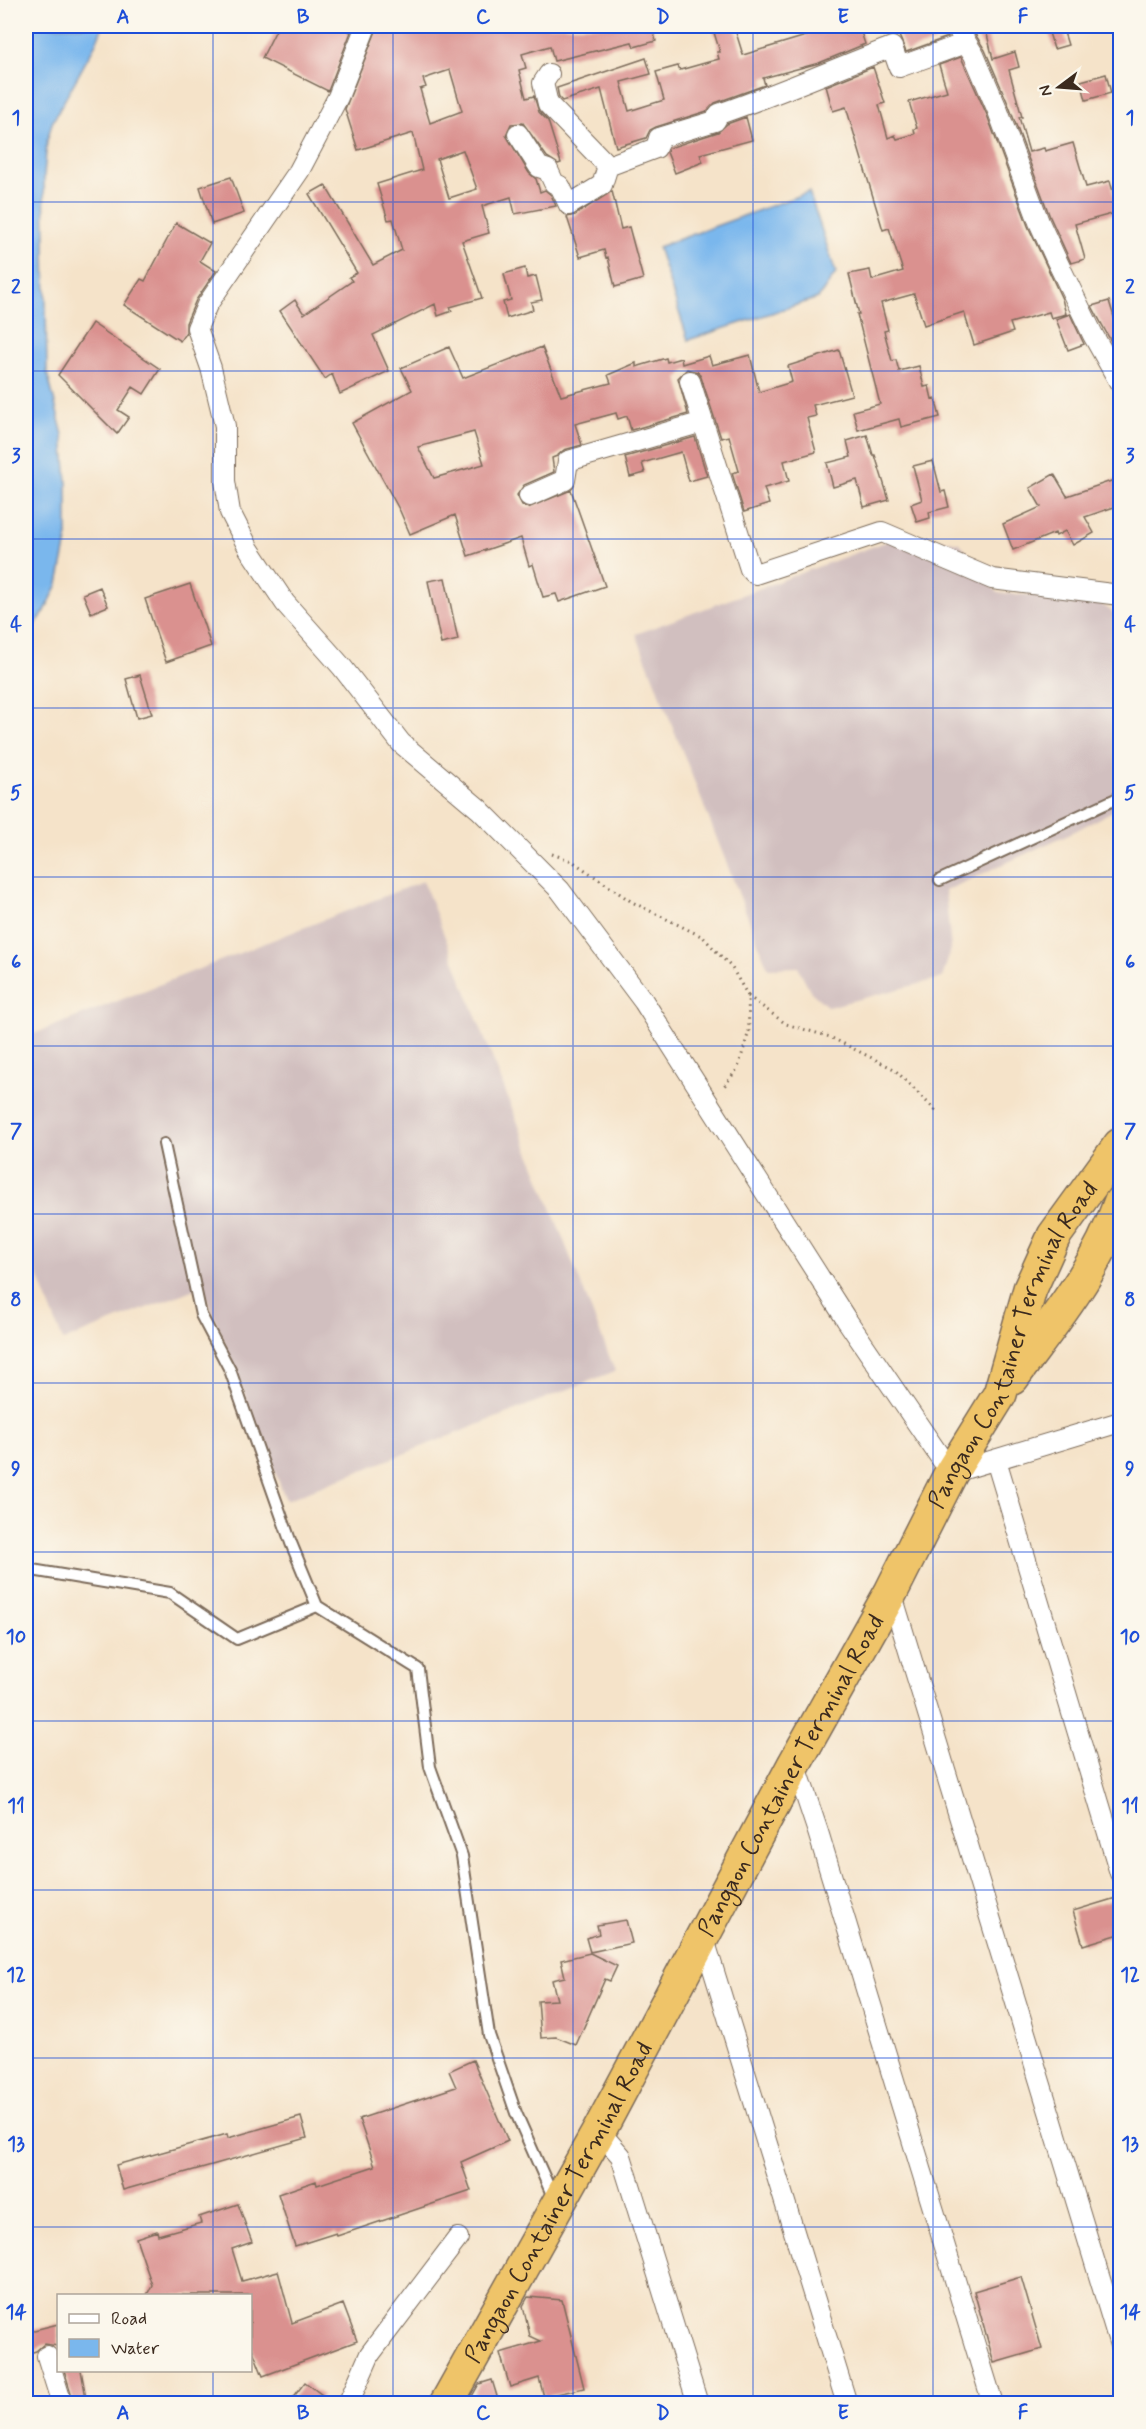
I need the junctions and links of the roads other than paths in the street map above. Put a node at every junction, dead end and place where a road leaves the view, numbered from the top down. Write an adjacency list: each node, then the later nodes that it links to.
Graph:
1 (366, 26): 20 (street)
2 (956, 26): 3 (street)
3 (966, 43): 6 (street); 8 (street)
4 (549, 74): 6 (street)
5 (518, 134): 6 (street)
6 (608, 166)
7 (690, 381): 9 (street)
8 (1120, 383)
9 (704, 422): 10 (street); 11 (street)
10 (530, 496)
11 (1120, 595)
12 (1120, 797): 13 (lane)
13 (940, 880)
14 (164, 1144): 23 (lane)
15 (1120, 1145): 17 (highway, Pangaon Container Terminal Road)
16 (1120, 1203): 17 (highway)
17 (1000, 1394): 20 (highway, Pangaon Container Terminal Road)
18 (1120, 1422): 19 (street)
19 (996, 1460): 20 (street); 25 (street)
20 (951, 1473): 22 (highway, Pangaon Container Terminal Road)
21 (26, 1569): 23 (lane)
22 (891, 1592): 24 (highway, Pangaon Container Terminal Road); 30 (street)
23 (317, 1606): 28 (lane)
24 (795, 1763): 26 (highway, Pangaon Container Terminal Road); 37 (street)
25 (1120, 1873)
26 (703, 1936): 27 (highway, Pangaon Container Terminal Road); 36 (street)
27 (599, 2131): 28 (highway, Pangaon Container Terminal Road); 35 (street)
28 (557, 2204): 34 (highway, Pangaon Container Terminal Road)
29 (458, 2238): 33 (street)
30 (1120, 2345)
31 (47, 2356): 32 (street)
32 (62, 2403)
33 (348, 2403)
34 (446, 2403)
35 (698, 2403)
36 (846, 2403)
37 (993, 2403)

